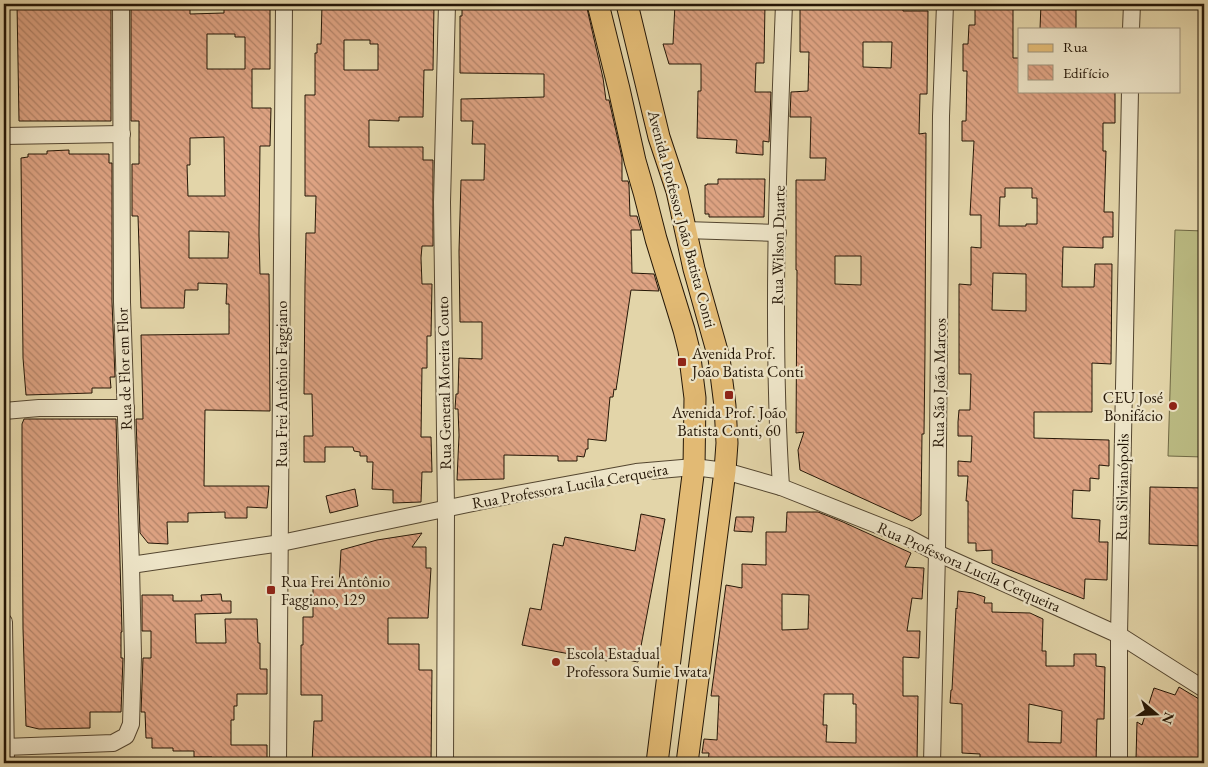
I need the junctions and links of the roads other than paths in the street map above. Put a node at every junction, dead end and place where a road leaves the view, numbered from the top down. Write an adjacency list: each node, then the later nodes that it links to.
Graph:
1 (121, 4): 11 (street, Rua de Flor em Flor)
2 (284, 4): 21 (street, Rua Frei Antônio Faggiano)
3 (447, 4): 20 (street, Rua General Moreira Couto)
4 (598, 4): 17 (main road, Avenida Professor João Batista Conti)
5 (627, 4): 13 (main road, Avenida Professor João Batista Conti)
6 (784, 4): 14 (street, Rua Wilson Duarte)
7 (946, 4): 22 (street, Rua São João Marcos)
8 (1132, 4): 9 (street)
9 (1132, 28)
10 (1130, 92): 25 (street, Rua Silvianópolis)
11 (122, 134): 12 (street); 15 (street, Rua de Flor em Flor)
12 (4, 136)
13 (685, 230): 14 (street); 18 (main road, Avenida Professor João Batista Conti)
14 (778, 233): 19 (street, Rua Wilson Duarte)
15 (126, 408): 16 (street); 23 (street, Rua de Flor em Flor)
16 (4, 411)
17 (694, 467): 18 (street, Rua Professora Lucila Cerqueira); 20 (street, Rua Professora Lucila Cerqueira); 30 (main road, Avenida Professor João Batista Conti)
18 (725, 471): 19 (street, Rua Professora Lucila Cerqueira); 31 (main road, Avenida Professor João Batista Conti)
19 (781, 487): 22 (street, Rua Professora Lucila Cerqueira)
20 (446, 509): 21 (street, Rua Professora Lucila Cerqueira); 29 (street, Rua General Moreira Couto)
21 (281, 543): 23 (street, Rua Professora Lucila Cerqueira); 28 (street, Rua Frei Antônio Faggiano)
22 (937, 553): 25 (street, Rua Professora Lucila Cerqueira); 32 (street, Rua São João Marcos)
23 (131, 565): 27 (street, Rua de Flor em Flor)
24 (4, 622): 27 (street)
25 (1119, 635): 26 (street, Rua Professora Lucila Cerqueira); 33 (street, Rua Silvianópolis)
26 (1204, 690)
27 (5, 752)
28 (278, 763)
29 (445, 763)
30 (657, 763)
31 (687, 763)
32 (932, 763)
33 (1119, 763)

